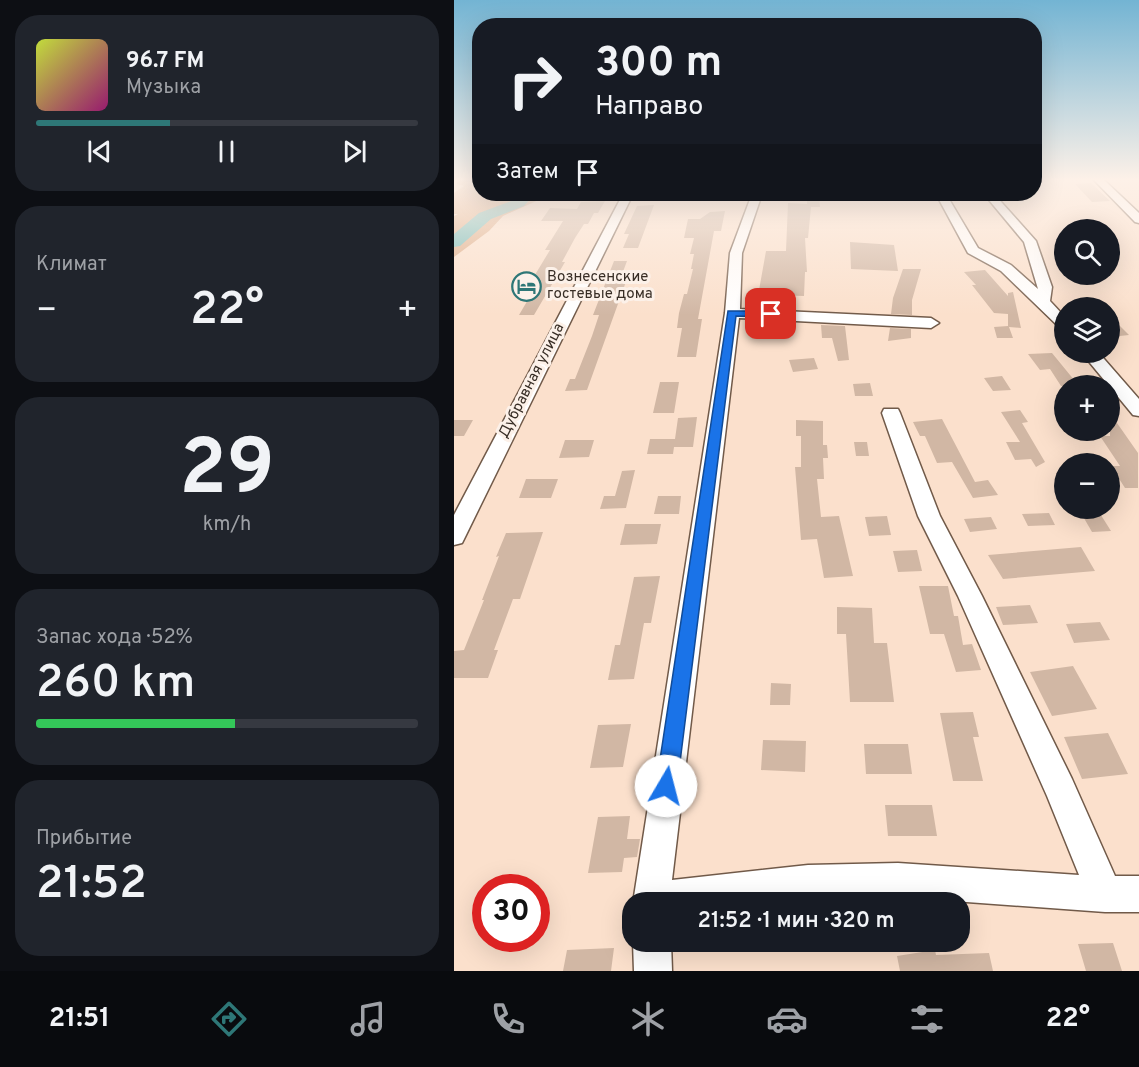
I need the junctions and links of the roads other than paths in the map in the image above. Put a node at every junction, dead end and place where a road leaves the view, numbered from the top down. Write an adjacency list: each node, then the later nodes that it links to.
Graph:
1 (613, 224): 12 (street, Дубравная улица)
2 (746, 224): 6 (street)
3 (959, 224): 5 (street)
4 (1015, 224): 5 (street)
5 (1043, 302): 7 (street)
6 (732, 313): 8 (street); 13 (street)
7 (1054, 314)
8 (931, 323)
9 (1098, 363): 10 (street)
10 (1138, 411)
11 (891, 413): 15 (street)
12 (454, 537)
13 (652, 892)
14 (725, 892): 15 (street)
15 (1122, 894)
16 (653, 952): 17 (street)
17 (654, 971)

